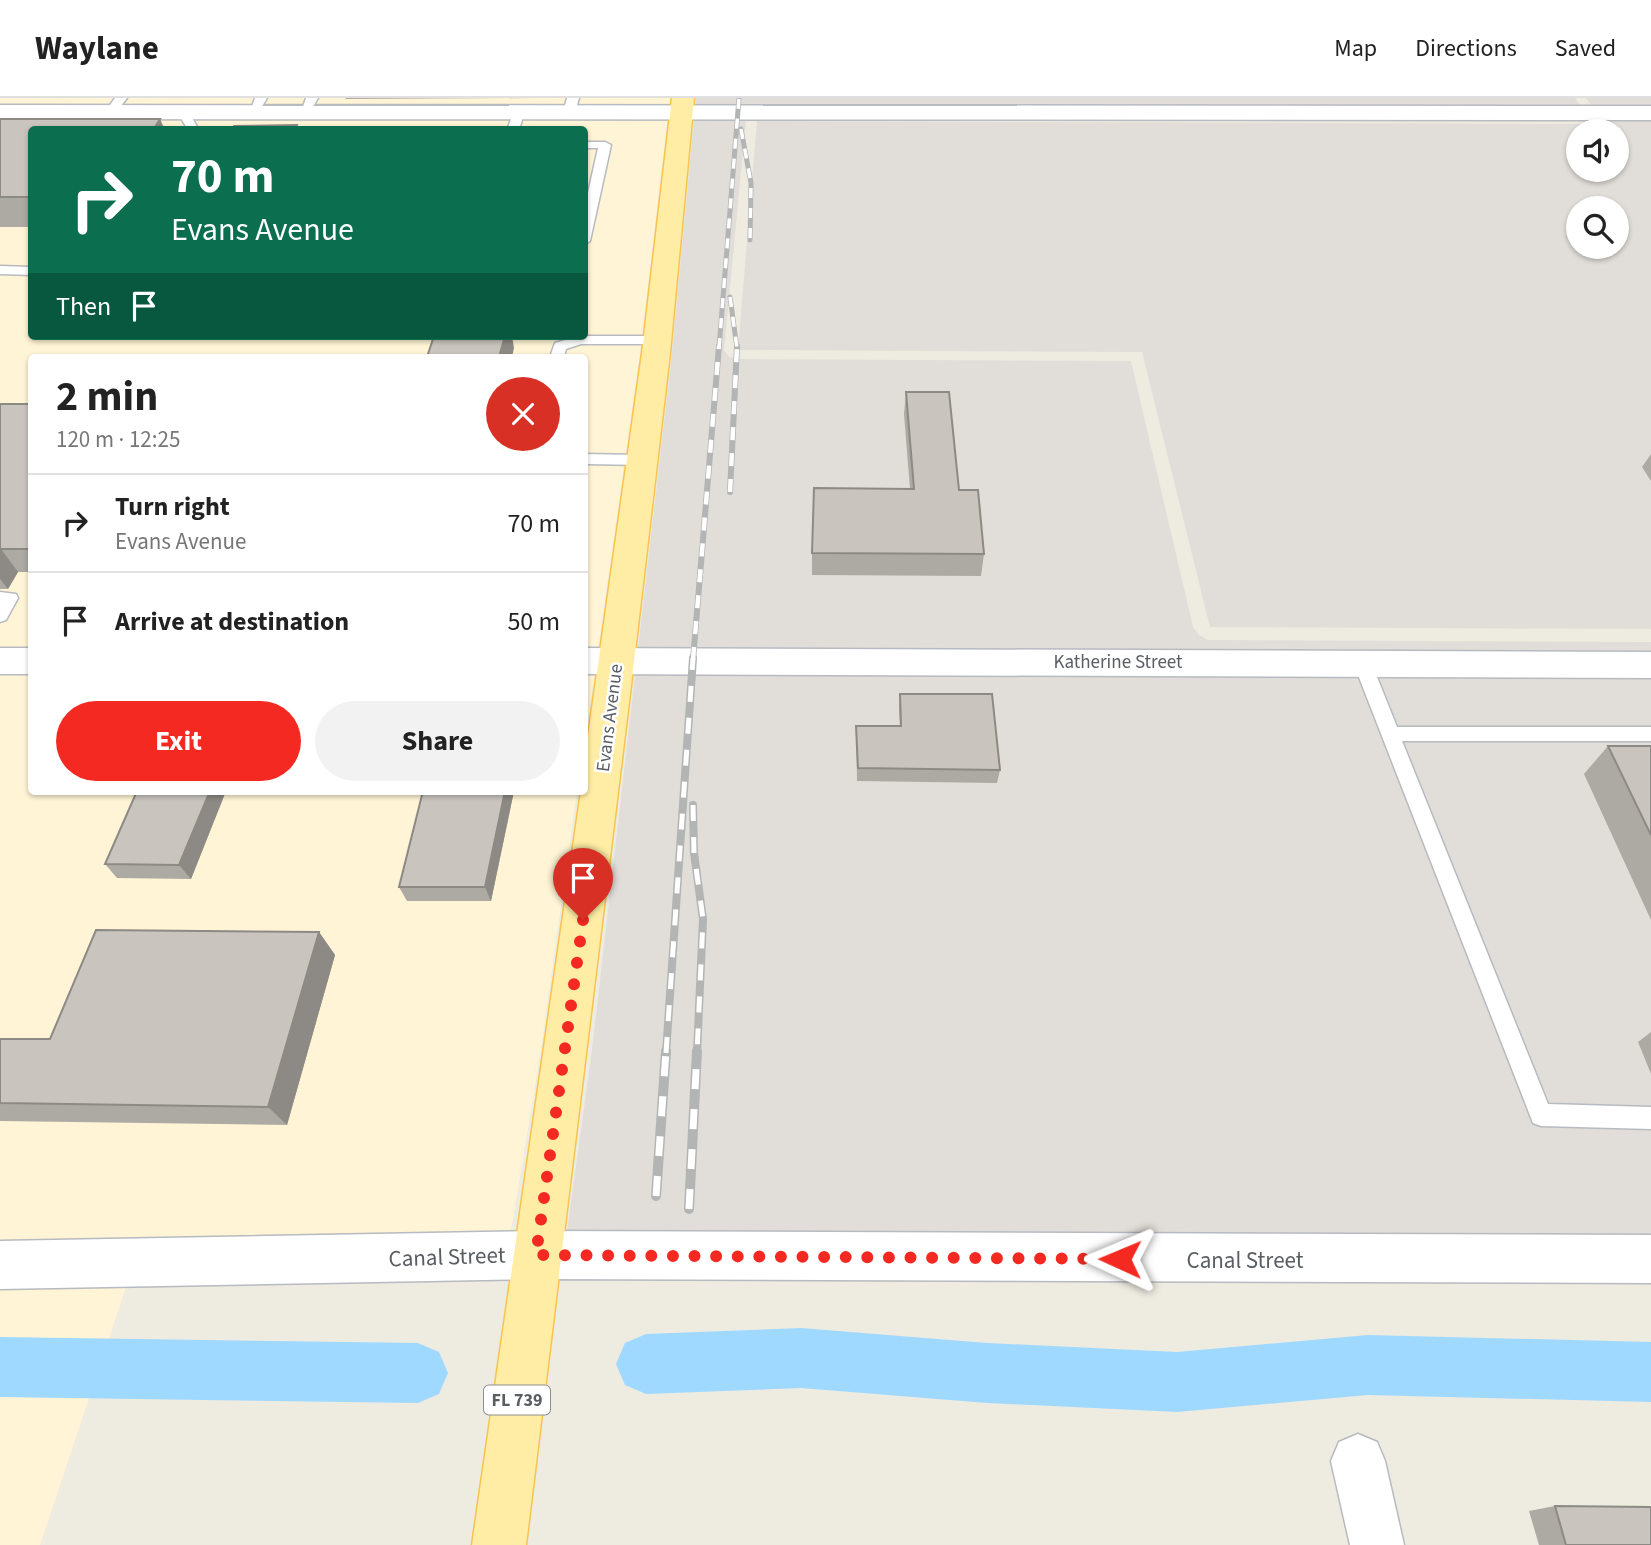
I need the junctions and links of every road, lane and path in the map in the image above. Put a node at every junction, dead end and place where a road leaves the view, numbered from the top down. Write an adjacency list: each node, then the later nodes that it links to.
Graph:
1 (116, 105): 6 (street); 8 (street)
2 (257, 105): 3 (street); 8 (street)
3 (308, 105): 9 (street)
4 (571, 105): 5 (street); 9 (street)
5 (682, 105): 7 (street); 17 (main road, Evans Avenue / FL 739)
6 (8, 112): 10 (lane)
7 (1651, 113)
8 (189, 121)
9 (516, 121)
10 (0, 130)
11 (588, 145): 12 (lane)
12 (588, 223)
13 (0, 271): 14 (lane)
14 (28, 271)
15 (580, 340): 18 (lane)
16 (588, 340): 17 (lane)
17 (657, 340): 20 (main road, Evans Avenue / FL 739)
18 (558, 354)
19 (588, 460): 20 (lane)
20 (643, 460): 25 (main road, Evans Avenue / FL 739)
21 (0, 598): 22 (lane)
22 (0, 616)
23 (0, 661): 24 (street)
24 (28, 661)
25 (601, 661): 26 (street, Katherine Street); 30 (main road, Evans Avenue / FL 739)
26 (1362, 662): 27 (street, Katherine Street); 28 (lane)
27 (1651, 666)
28 (1390, 734): 29 (lane); 32 (lane)
29 (1651, 734)
30 (588, 780)
31 (586, 795): 33 (main road, Evans Avenue / FL 739)
32 (1651, 1118)
33 (536, 1255): 34 (street, Canal Street); 35 (street, Canal Street); 37 (main road, Evans Avenue / FL 739)
34 (1651, 1259)
35 (0, 1265)
36 (1358, 1461): 38 (street)
37 (499, 1545)
38 (1377, 1545)

